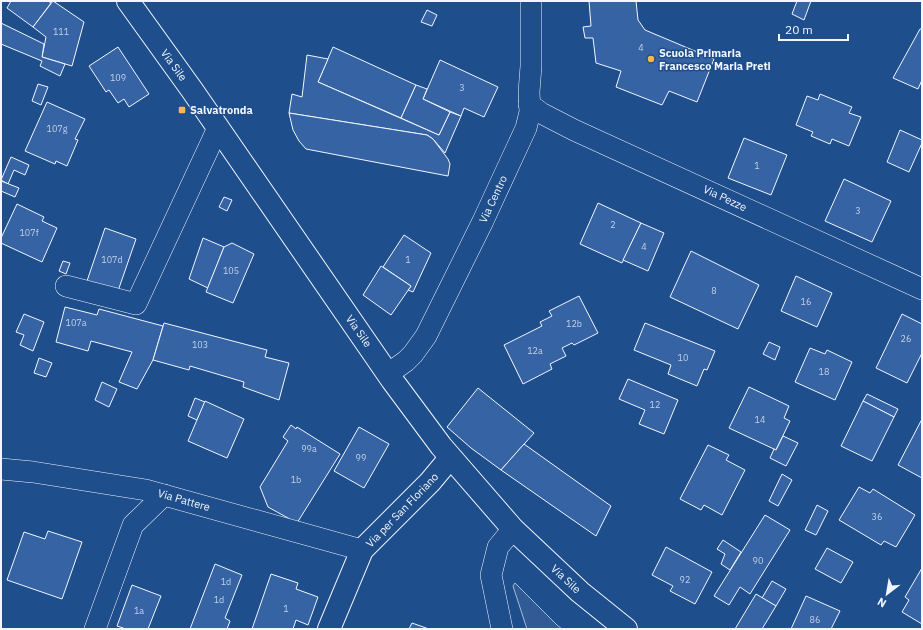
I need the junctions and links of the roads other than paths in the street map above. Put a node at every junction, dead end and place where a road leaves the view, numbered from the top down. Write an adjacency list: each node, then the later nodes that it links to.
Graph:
1 (128, 1): 4 (street, Via Sile)
2 (531, 1): 3 (street, Via Centro)
3 (529, 104): 6 (street, Via Pezze); 7 (street, Via Centro)
4 (218, 128): 5 (street); 7 (street, Via Sile)
5 (66, 286)
6 (922, 289)
7 (388, 374): 8 (street, Via Sile)
8 (450, 458): 11 (street, Via Sile); 12 (street, Via per San Floriano)
9 (1, 469): 10 (street, Via Pattere)
10 (164, 495): 12 (street, Via Pattere); 13 (street)
11 (513, 529): 15 (street); 16 (street, Via Sile)
12 (362, 550): 14 (street, Via per San Floriano)
13 (95, 629)
14 (329, 629)
15 (502, 629)
16 (626, 629)

